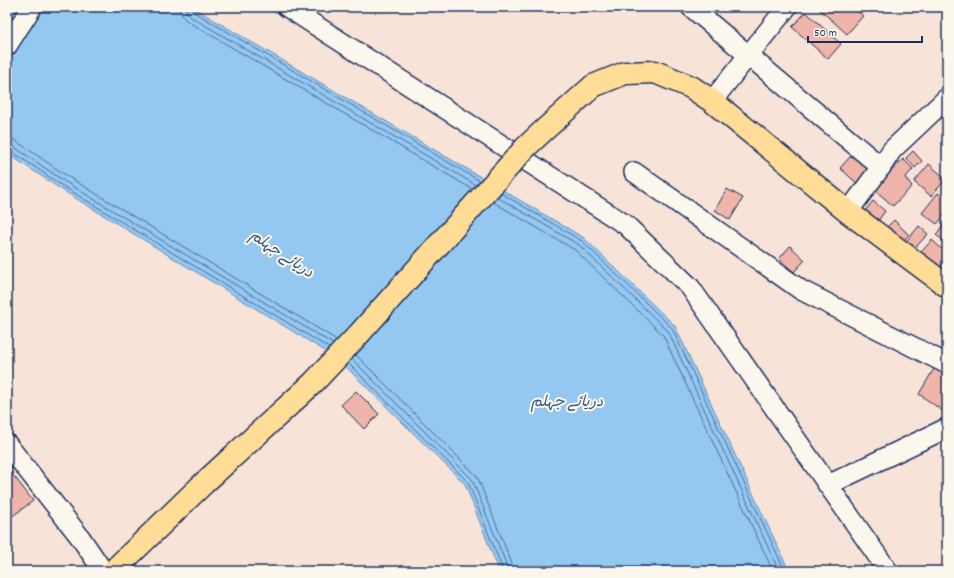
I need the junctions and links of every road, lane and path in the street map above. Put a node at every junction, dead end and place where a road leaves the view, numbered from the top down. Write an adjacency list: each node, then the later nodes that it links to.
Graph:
1 (32, 7): 5 (street)
2 (287, 7): 16 (street)
3 (691, 7): 6 (street)
4 (787, 7): 6 (street)
5 (7, 46)
6 (748, 55): 8 (street); 9 (street)
7 (947, 98): 9 (street)
8 (712, 101): 11 (highway); 18 (highway, bridge)
9 (881, 167): 11 (street)
10 (634, 172): 13 (street)
11 (848, 212): 12 (highway)
12 (947, 286)
13 (947, 364)
14 (947, 428): 16 (street)
15 (7, 444): 17 (street)
16 (828, 486): 19 (street)
17 (103, 571)
18 (113, 571)
19 (888, 571)

